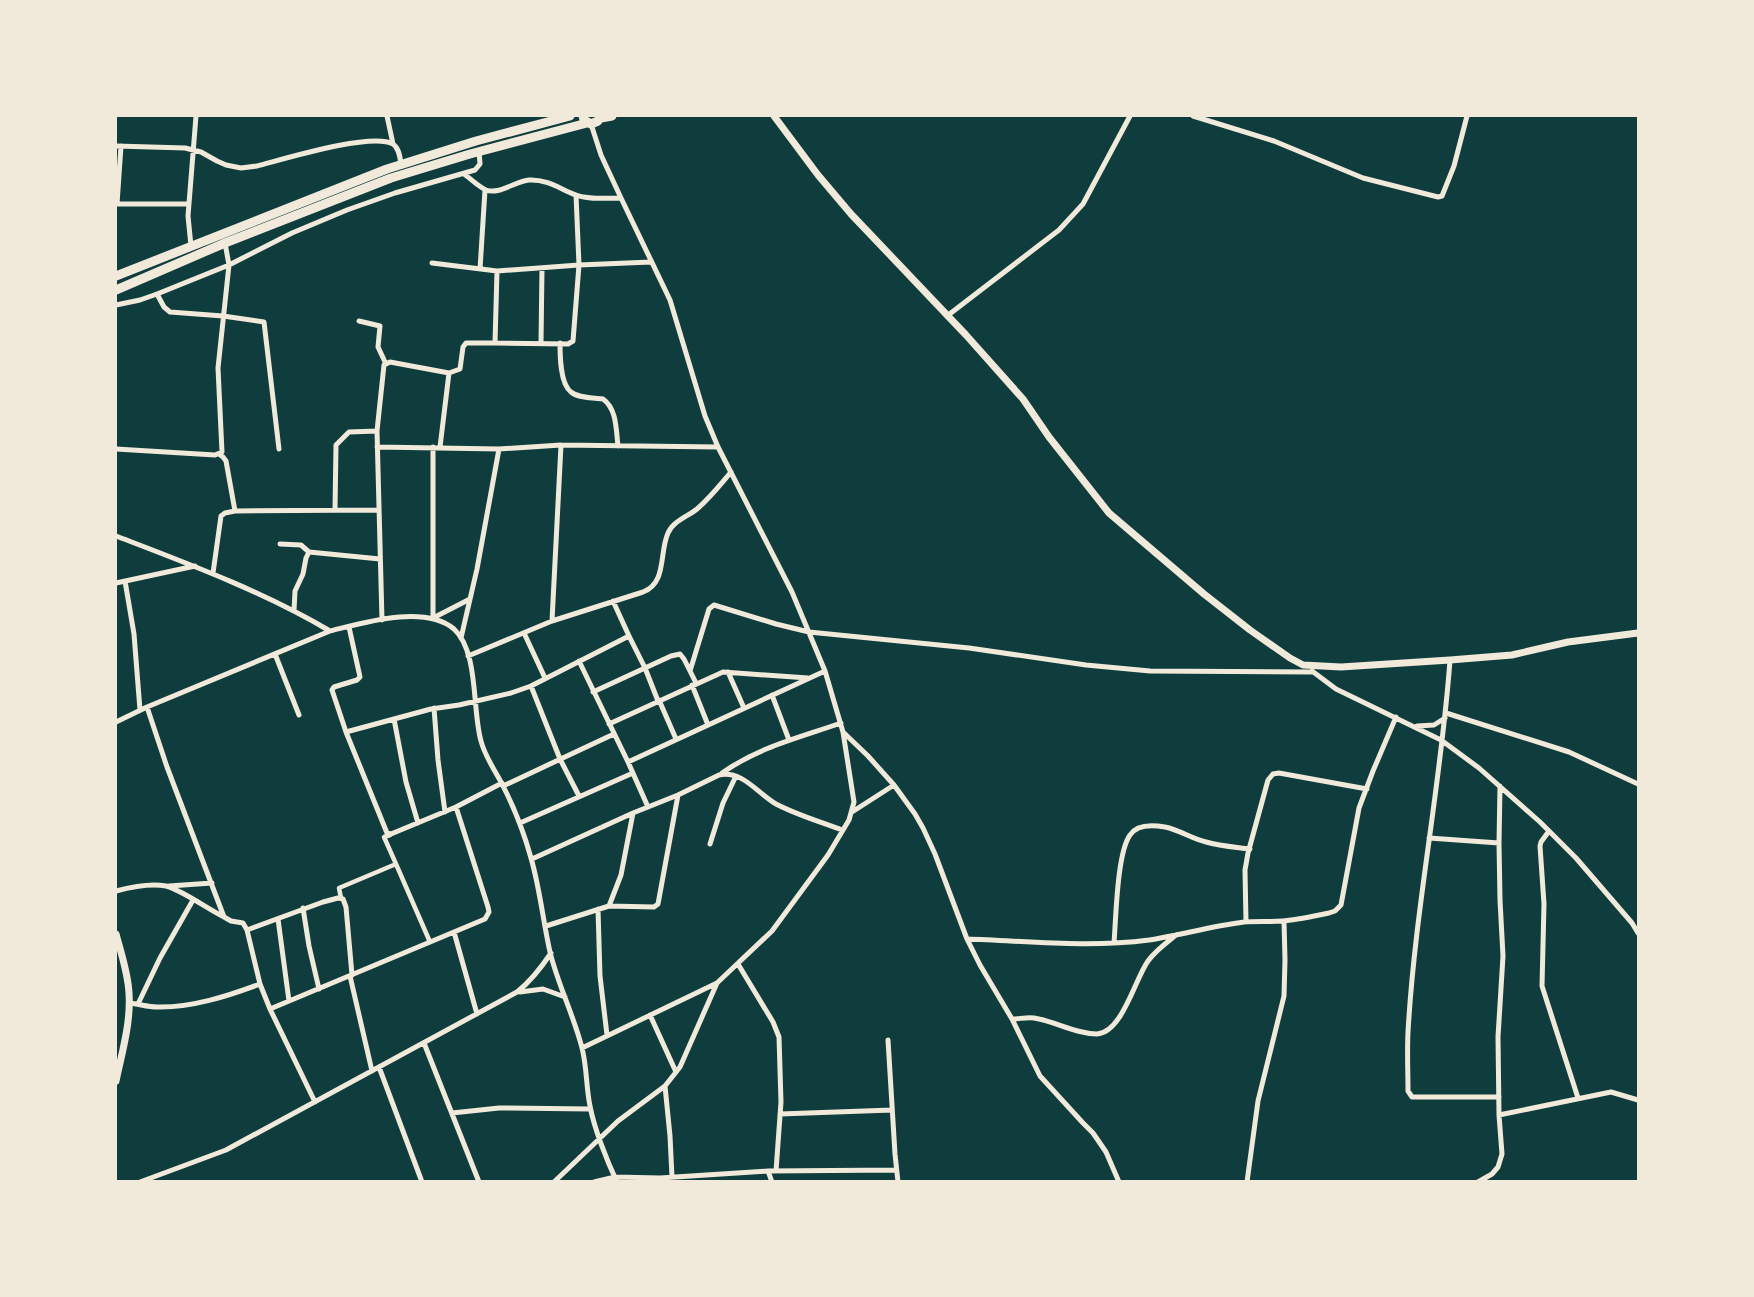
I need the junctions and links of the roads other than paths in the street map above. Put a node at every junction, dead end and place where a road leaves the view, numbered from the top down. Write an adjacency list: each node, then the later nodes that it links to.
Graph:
1 (196, 116): 13 (street)
2 (387, 116): 11 (street)
3 (570, 116): 15 (main road)
4 (612, 116): 9 (main road)
5 (774, 116): 37 (street)
6 (1129, 116): 37 (street)
7 (1193, 116): 8 (street)
8 (1467, 116)
9 (601, 117): 10 (main road)
10 (587, 121): 14 (main road); 19 (street)
11 (393, 144): 13 (street); 15 (street)
12 (118, 146): 13 (street); 20 (street)
13 (194, 149): 21 (street)
14 (479, 151): 16 (street); 22 (main road)
15 (401, 164): 23 (main road)
16 (464, 174): 17 (street); 26 (street)
17 (485, 190): 18 (street); 29 (street)
18 (576, 195): 19 (street); 27 (street)
19 (621, 198): 24 (street)
20 (116, 204): 21 (street)
21 (189, 204): 23 (street)
22 (225, 243): 26 (street); 32 (main road)
23 (191, 246): 31 (main road)
24 (651, 262): 27 (street); 49 (street)
25 (432, 263): 29 (street)
26 (229, 265): 33 (street); 36 (street)
27 (579, 265): 28 (street); 41 (street)
28 (542, 268): 30 (street); 40 (street)
29 (480, 269): 30 (street)
30 (497, 271): 39 (street)
31 (116, 276)
32 (118, 288): 34 (street)
33 (157, 294): 34 (street); 36 (street)
34 (130, 302): 35 (street)
35 (116, 305)
36 (223, 316): 51 (street); 53 (street)
37 (947, 316): 83 (street)
38 (359, 321): 42 (street)
39 (495, 343): 40 (street); 43 (street)
40 (541, 343): 41 (street)
41 (560, 343): 46 (street)
42 (386, 364): 43 (street); 44 (street)
43 (450, 373): 48 (street)
44 (377, 431): 47 (street); 55 (street)
45 (561, 446): 46 (street); 52 (street); 71 (street)
46 (618, 446): 49 (street)
47 (377, 447): 48 (street); 56 (street)
48 (436, 447): 52 (street); 69 (street)
49 (718, 447): 54 (street)
50 (116, 449): 53 (street)
51 (279, 449)
52 (499, 449): 66 (street)
53 (219, 454): 57 (street)
54 (731, 472): 67 (street); 74 (street)
55 (335, 510): 56 (street); 57 (street)
56 (378, 510): 61 (street)
57 (235, 511): 63 (street)
58 (116, 536): 62 (street)
59 (281, 544): 60 (street)
60 (309, 552): 61 (street); 68 (street)
61 (380, 559): 70 (street)
62 (196, 566): 63 (street); 64 (street)
63 (213, 573): 68 (street)
64 (125, 581): 65 (street); 100 (street)
65 (116, 583)
66 (470, 599): 69 (street); 78 (street)
67 (612, 601): 71 (street); 77 (street)
68 (295, 611): 73 (street)
69 (433, 618): 70 (street); 78 (street)
70 (382, 620): 72 (street)
71 (552, 621): 75 (street)
72 (349, 627): 73 (street); 110 (street)
73 (330, 631): 79 (street)
74 (809, 632): 85 (street); 86 (street); 88 (street)
75 (524, 633): 80 (street); 89 (street)
76 (1639, 633): 82 (street)
77 (629, 636): 81 (street); 84 (street)
78 (461, 638): 80 (street)
79 (275, 654): 97 (street); 101 (street)
80 (468, 656): 95 (street)
81 (579, 660): 89 (street); 93 (street)
82 (1450, 660): 83 (street); 102 (street)
83 (1303, 665): 88 (street)
84 (645, 668): 85 (street); 93 (street); 96 (street)
85 (690, 671): 91 (street)
86 (825, 671): 90 (street); 106 (street)
87 (729, 672): 90 (street); 91 (street); 99 (street)
88 (1313, 672): 103 (street)
89 (545, 678): 92 (street)
90 (810, 678): 94 (street)
91 (694, 684): 96 (street); 108 (street)
92 (531, 686): 95 (street); 116 (street)
93 (593, 692): 107 (street)
94 (772, 695): 99 (street); 114 (street)
95 (476, 701): 98 (street); 121 (street)
96 (659, 701): 107 (street); 113 (street)
97 (147, 707): 100 (street); 144 (street)
98 (434, 708): 104 (street); 130 (street)
99 (744, 708): 108 (street)
100 (140, 710): 105 (street)
101 (299, 715)
102 (1446, 716): 109 (street); 115 (street); 122 (street)
103 (1396, 717): 109 (street); 125 (street)
104 (394, 719): 110 (street); 133 (street)
105 (116, 722)
106 (841, 723): 111 (street); 114 (street)
107 (609, 724): 112 (street)
108 (708, 724): 113 (street)
109 (1413, 726): 115 (street)
110 (346, 732): 137 (street)
111 (843, 733): 123 (street); 131 (street)
112 (614, 734): 116 (street); 117 (street)
113 (676, 739): 117 (street)
114 (789, 740): 119 (street)
115 (1441, 740): 124 (street); 138 (street)
116 (560, 759): 121 (street); 127 (street)
117 (628, 761): 118 (street)
118 (633, 773): 127 (street); 129 (street)
119 (719, 775): 120 (street); 126 (street)
120 (736, 776): 135 (street); 140 (street)
121 (502, 784): 128 (street); 134 (street)
122 (1639, 784)
123 (894, 785): 131 (street); 162 (street)
124 (1500, 786): 136 (street); 139 (street)
125 (1367, 789): 141 (street); 154 (street)
126 (678, 795): 129 (street); 149 (street)
127 (579, 796): 134 (street)
128 (456, 807): 130 (street); 158 (street)
129 (648, 807): 132 (street)
130 (445, 812): 133 (street)
131 (852, 812): 135 (street)
132 (633, 813): 142 (street); 149 (street)
133 (418, 822): 137 (street)
134 (520, 823): 142 (street)
135 (842, 831): 167 (street)
136 (1549, 831): 159 (street); 191 (street)
137 (391, 834): 143 (street)
138 (1429, 838): 139 (street); 190 (street)
139 (1499, 843): 190 (street)
140 (710, 844)
141 (1250, 849): 155 (street); 164 (street)
142 (532, 859): 156 (street)
143 (396, 864): 147 (street); 163 (street)
144 (212, 883): 145 (street); 152 (street)
145 (166, 886): 146 (street); 148 (street)
146 (116, 891)
147 (341, 898): 150 (street); 168 (street)
148 (193, 900): 152 (street); 176 (street)
149 (609, 906): 151 (street)
150 (303, 908): 153 (street); 171 (street)
151 (598, 909): 156 (street); 181 (street)
152 (226, 918): 157 (street)
153 (278, 919): 157 (street); 174 (street)
154 (1284, 921): 155 (street); 215 (street)
155 (1246, 922): 161 (street)
156 (545, 926): 165 (street)
157 (247, 930): 170 (street)
158 (454, 932): 163 (street); 178 (street)
159 (1639, 933)
160 (116, 934): 166 (street)
161 (1176, 934): 164 (street); 180 (street)
162 (967, 939): 164 (street); 180 (street)
163 (430, 942): 168 (street)
164 (1114, 943)
165 (551, 953): 172 (street); 173 (street)
166 (119, 958): 175 (street)
167 (738, 964): 169 (street); 197 (street)
168 (351, 975): 171 (street); 186 (street)
169 (717, 983): 179 (street); 187 (street)
170 (260, 984): 176 (street); 177 (street)
171 (319, 989): 174 (street)
172 (517, 992): 173 (street); 178 (street)
173 (565, 997): 184 (street)
174 (289, 1001): 177 (street)
175 (129, 1003): 176 (street); 188 (street)
176 (138, 1004)
177 (270, 1009): 193 (street)
178 (477, 1014): 183 (street)
179 (650, 1015): 181 (street); 187 (street)
180 (1012, 1020): 214 (street)
181 (607, 1035): 184 (street)
182 (888, 1040): 195 (street)
183 (424, 1043): 185 (street); 196 (street)
184 (582, 1048): 194 (street)
185 (379, 1067): 186 (street); 207 (street)
186 (372, 1071): 193 (street)
187 (676, 1072): 189 (street)
188 (116, 1081)
189 (665, 1086): 199 (street); 204 (street)
190 (1499, 1097): 198 (street)
191 (1578, 1098): 192 (street); 198 (street)
192 (1639, 1100)
193 (315, 1102): 206 (street)
194 (590, 1108): 196 (street); 199 (street)
195 (892, 1110): 197 (street); 200 (street)
196 (452, 1113): 208 (street)
197 (780, 1114): 202 (street)
198 (1499, 1115): 216 (street)
199 (600, 1139): 205 (street); 209 (street)
200 (896, 1170): 202 (street); 213 (street)
201 (768, 1171): 202 (street); 203 (street); 212 (street)
202 (776, 1171)
203 (718, 1173): 204 (street); 211 (street)
204 (672, 1177): 205 (street)
205 (616, 1179): 210 (street)
206 (140, 1181)
207 (422, 1181)
208 (479, 1181)
209 (554, 1181)
210 (594, 1181)
211 (721, 1181)
212 (772, 1181)
213 (898, 1181)
214 (1119, 1181)
215 (1247, 1181)
216 (1478, 1181)

